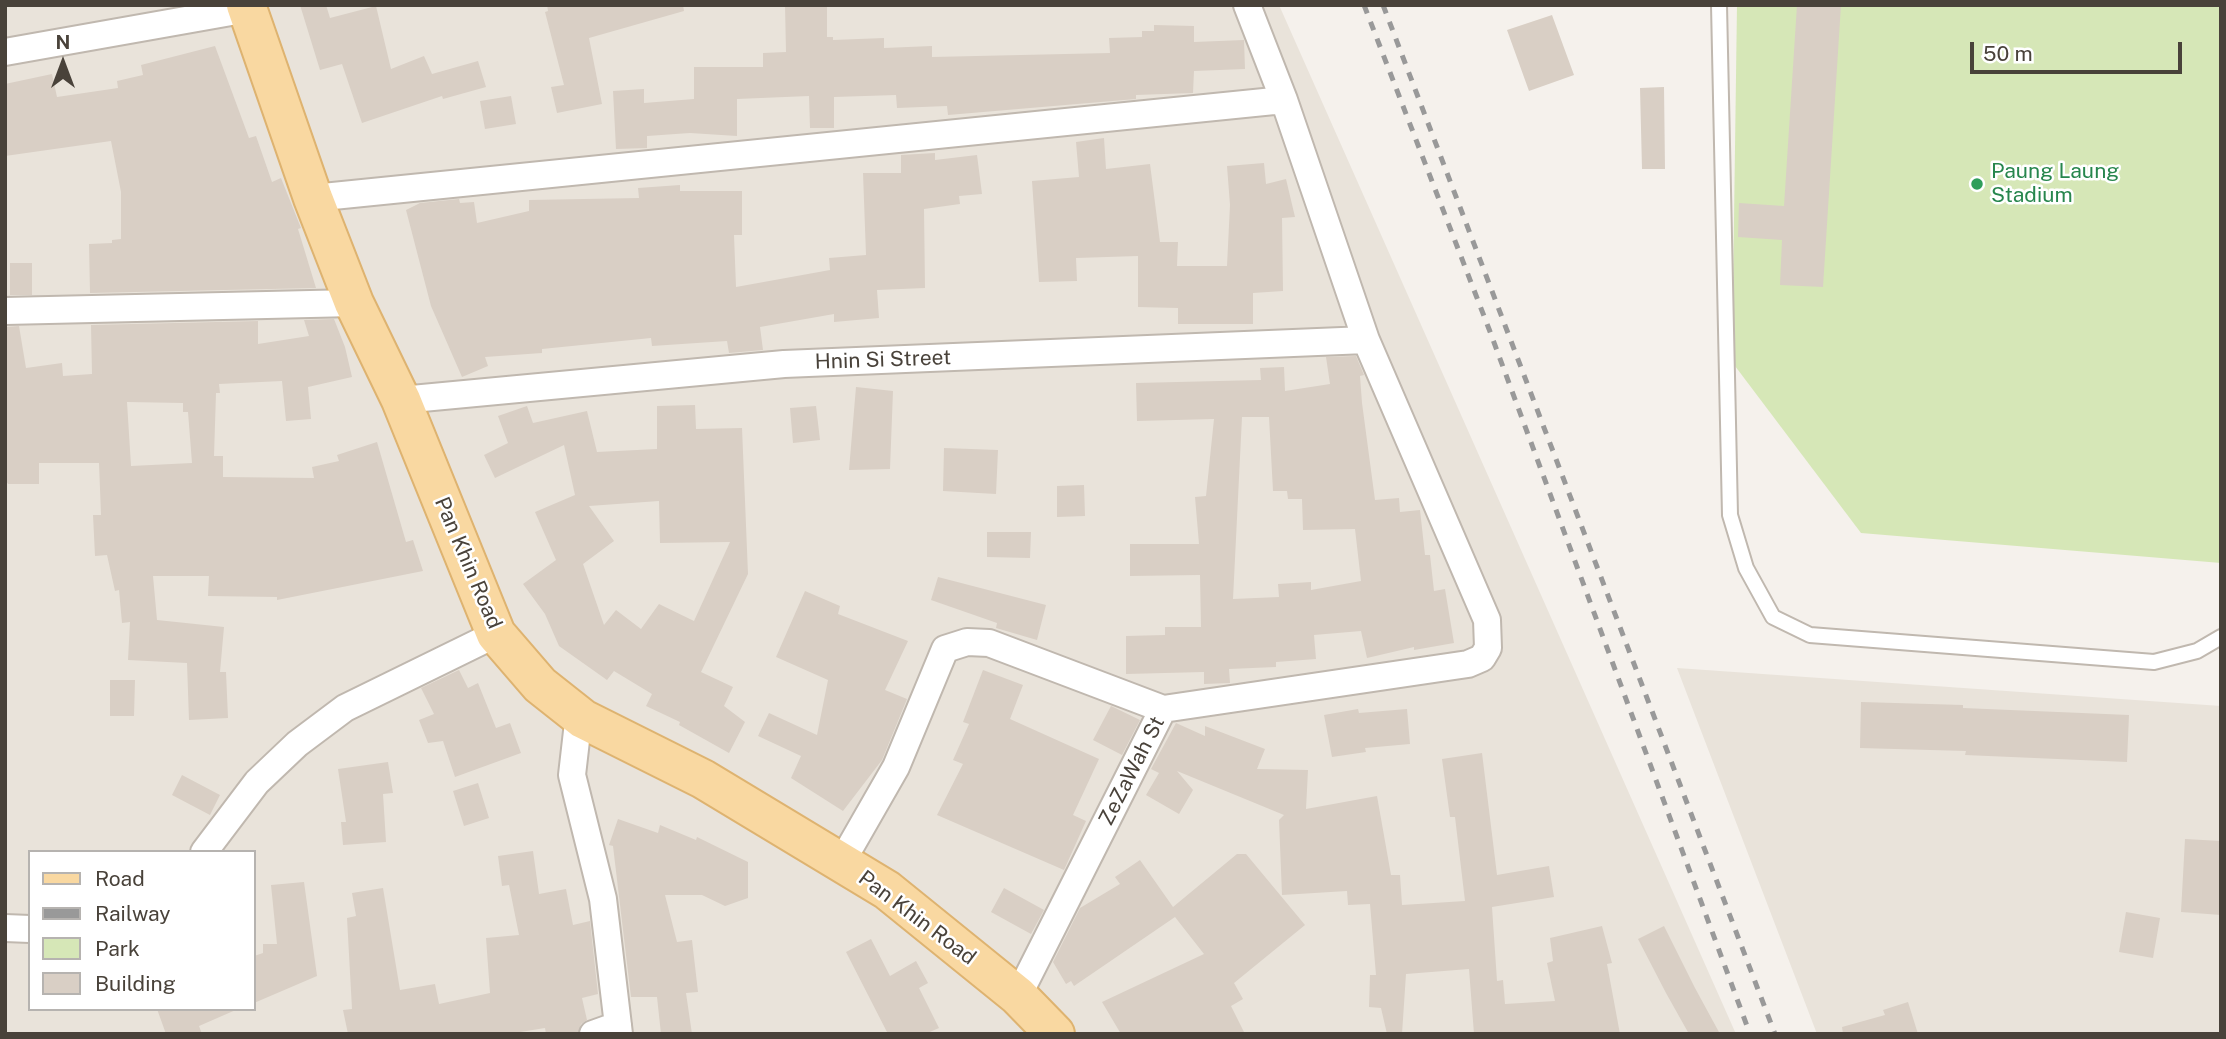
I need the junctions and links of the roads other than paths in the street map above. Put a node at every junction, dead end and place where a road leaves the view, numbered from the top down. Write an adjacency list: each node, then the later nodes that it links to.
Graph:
1 (1247, 5): 5 (street)
2 (1719, 5): 12 (lane)
3 (247, 7): 4 (street); 6 (main road, Pan Khin Road)
4 (5, 52)
5 (1284, 100): 6 (street); 9 (street)
6 (313, 198): 7 (main road, Pan Khin Road)
7 (354, 303): 8 (street); 10 (main road, Pan Khin Road)
8 (5, 311)
9 (1366, 340): 10 (street, Hnin Si Street); 13 (street, ZeZaWah St)
10 (401, 400): 11 (main road, Pan Khin Road)
11 (496, 634): 14 (main road, Pan Khin Road); 15 (street)
12 (2221, 637)
13 (1163, 709): 16 (street); 19 (street, ZeZaWah St)
14 (579, 715): 16 (main road, Pan Khin Road); 20 (street)
15 (206, 850)
16 (841, 863): 19 (main road, Pan Khin Road)
17 (5, 928): 18 (street)
18 (28, 929)
19 (1018, 996): 21 (main road, Pan Khin Road)
20 (610, 1031)
21 (1055, 1034)

